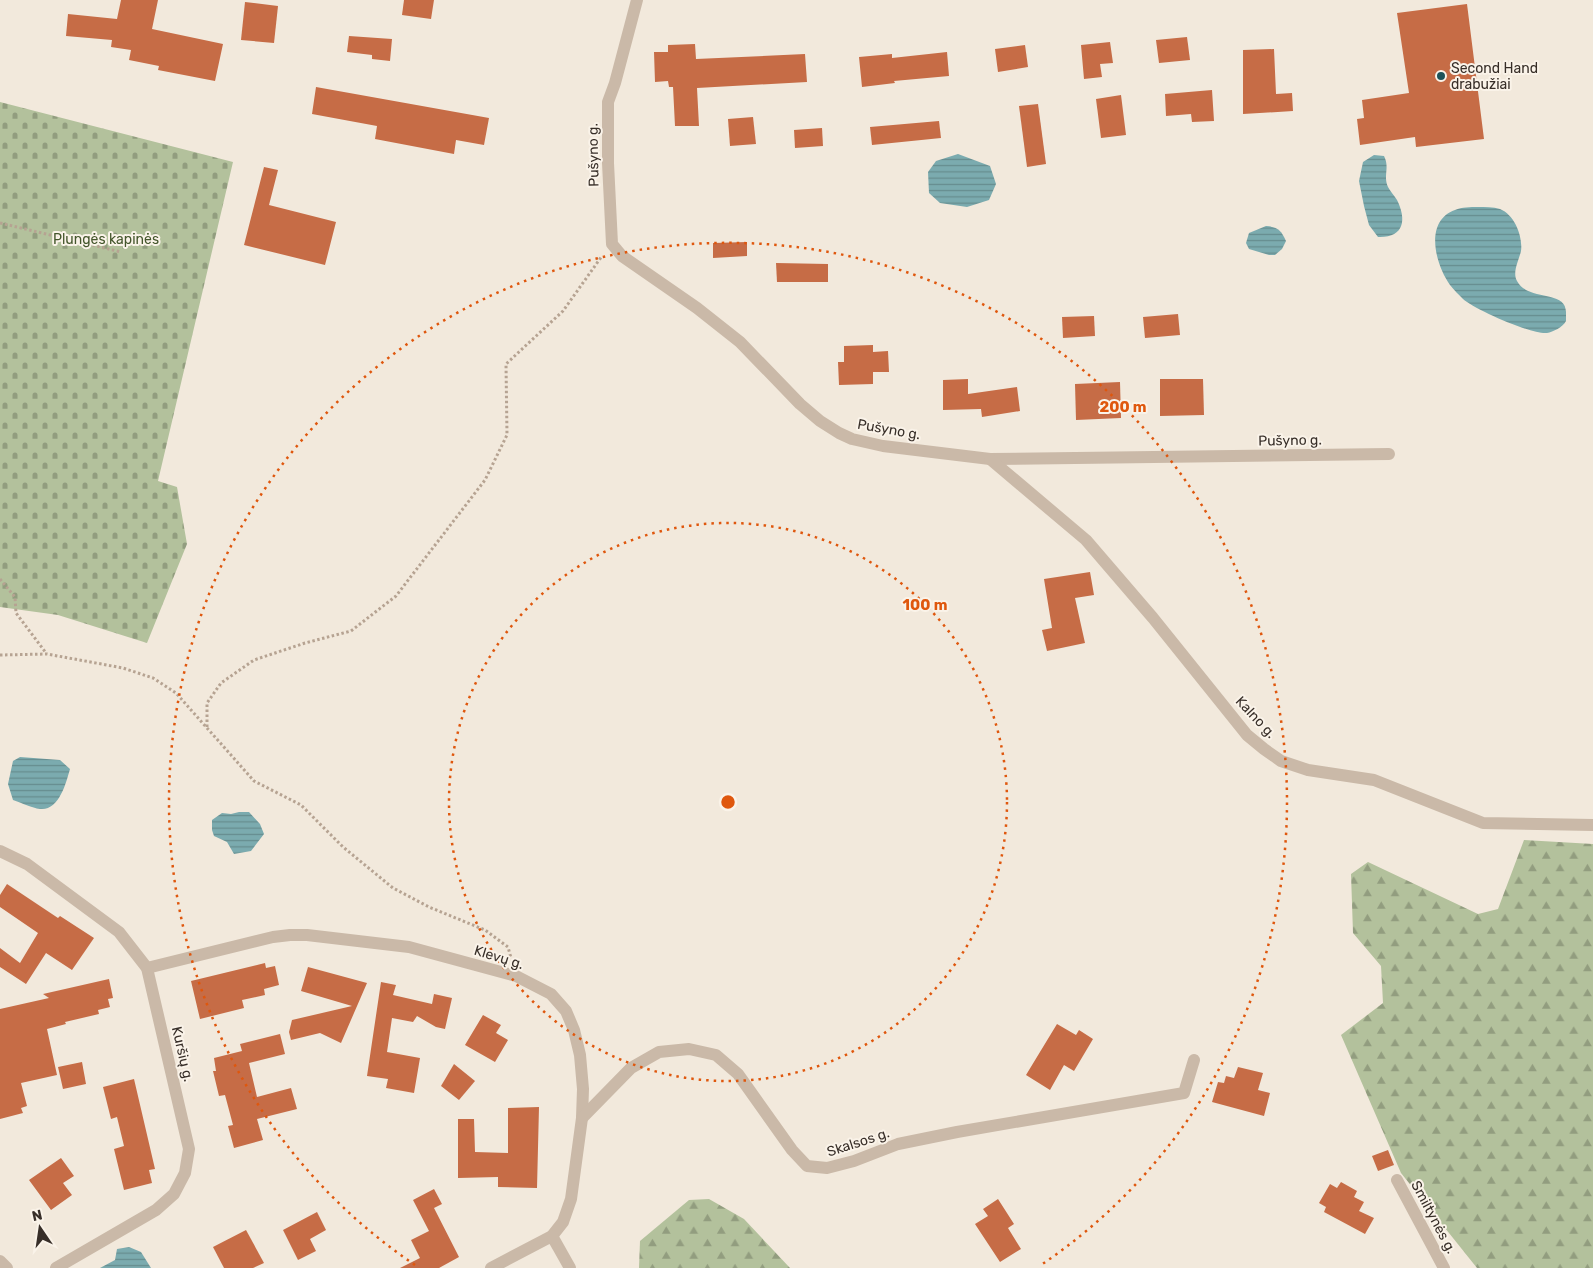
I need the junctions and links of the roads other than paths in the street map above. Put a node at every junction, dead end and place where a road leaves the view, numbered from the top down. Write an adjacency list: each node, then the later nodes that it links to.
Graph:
1 (637, 0): 3 (street, Pušyno g.)
2 (1389, 454): 3 (street, Pušyno g.)
3 (990, 459): 4 (street, Kalno g.)
4 (1593, 825)
5 (0, 851): 6 (street, Kuršių g.)
6 (147, 968): 8 (street, Klevų g.); 13 (street, Kuršių g.)
7 (1194, 1060): 8 (street, Skalsos g.)
8 (582, 1118): 10 (street, Klevų g.)
9 (1397, 1180): 16 (street, Smiltynės g.)
10 (552, 1236): 14 (street, Klevų g.); 15 (street)
11 (0, 1262): 12 (street)
12 (7, 1268)
13 (56, 1268)
14 (491, 1268)
15 (570, 1268)
16 (1444, 1268)

